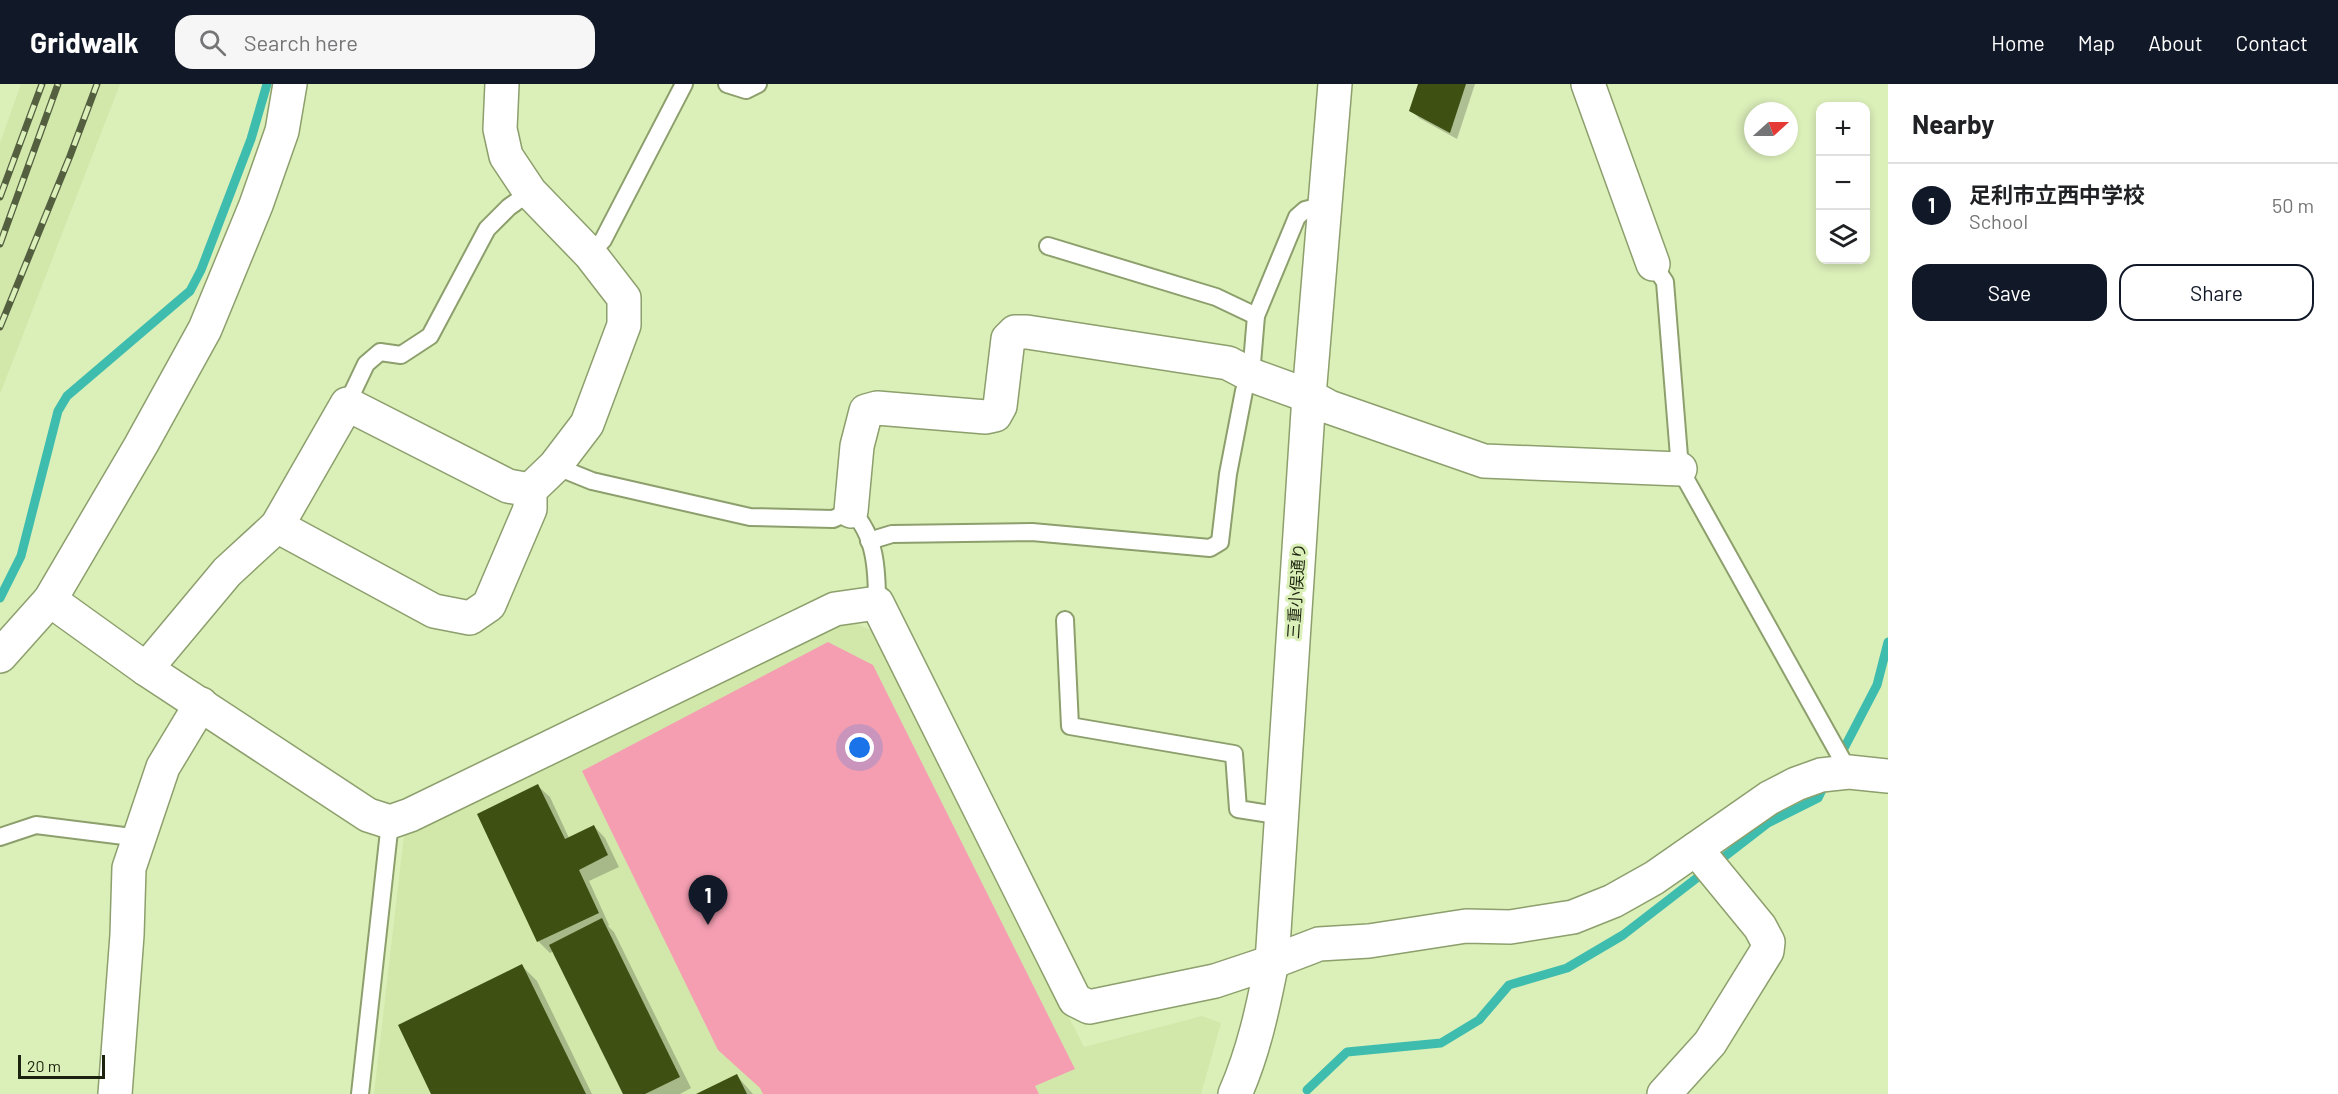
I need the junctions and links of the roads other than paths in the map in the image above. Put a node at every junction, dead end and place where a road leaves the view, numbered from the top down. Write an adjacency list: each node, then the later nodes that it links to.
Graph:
1 (290, 84): 23 (street)
2 (502, 84): 8 (street)
3 (684, 84): 11 (lane)
4 (727, 84): 5 (lane)
5 (758, 84)
6 (1335, 84): 9 (street, 三重小俣通り)
7 (1588, 84): 12 (street)
8 (530, 192): 11 (street); 16 (lane)
9 (1324, 206): 13 (lane); 15 (street, 三重小俣通り)
10 (1048, 246): 13 (lane)
11 (590, 254): 17 (street)
12 (1653, 264): 18 (lane)
13 (1256, 315): 14 (lane)
14 (1251, 375): 15 (street); 20 (street); 22 (lane)
15 (1308, 396): 18 (street); 31 (street, 三重小俣通り)
16 (347, 404): 19 (street); 21 (street)
17 (555, 466): 19 (street); 20 (lane)
18 (1680, 469): 29 (lane)
19 (530, 490): 21 (street)
20 (851, 511): 22 (lane)
21 (278, 526): 27 (street)
22 (869, 541): 24 (lane)
23 (50, 600): 26 (street); 27 (street)
24 (877, 603): 32 (street); 36 (street)
25 (1065, 620): 31 (lane)
26 (0, 656)
27 (146, 669): 28 (street)
28 (201, 704): 32 (street); 34 (street)
29 (1850, 772): 30 (street); 35 (street)
30 (1888, 776)
31 (1282, 816): 36 (street, 三重小俣通り)
32 (390, 822): 38 (lane)
33 (0, 837): 34 (lane)
34 (140, 837): 37 (street)
35 (1696, 849): 36 (street); 40 (street)
36 (1272, 962): 39 (street, 三重小俣通り)
37 (115, 1094)
38 (360, 1094)
39 (1235, 1094)
40 (1664, 1094)

